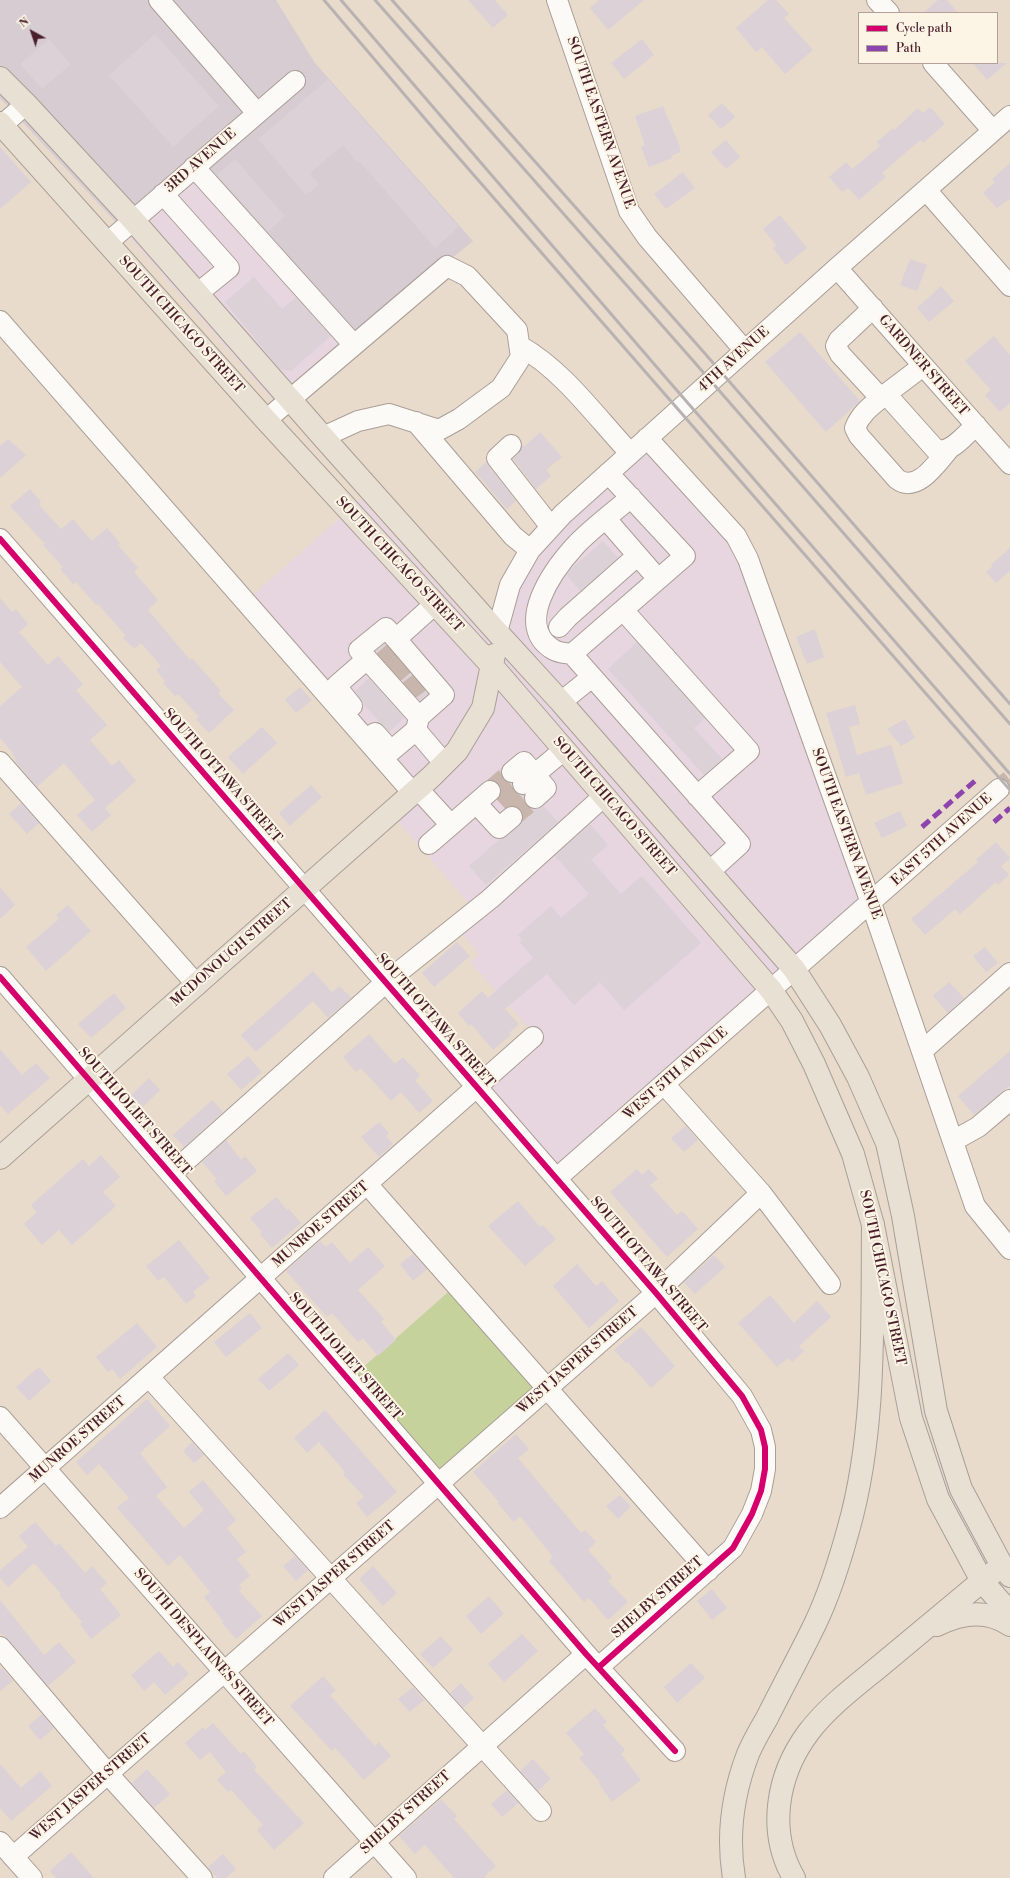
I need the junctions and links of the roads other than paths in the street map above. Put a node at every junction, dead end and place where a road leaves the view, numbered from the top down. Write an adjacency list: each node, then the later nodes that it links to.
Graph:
1 (159, 0): 9 (street)
2 (557, 0): 25 (street, SOUTH EASTERN AVENUE)
3 (877, 0): 4 (street)
4 (887, 12)
5 (934, 64): 12 (street)
6 (0, 78): 8 (main road, SOUTH CHICAGO STREET)
7 (295, 81): 9 (street, 3RD AVENUE)
8 (26, 104): 11 (street); 16 (main road, SOUTH CHICAGO STREET)
9 (257, 113): 13 (street, 3RD AVENUE)
10 (1010, 116): 12 (street, 4TH AVENUE)
11 (1, 125): 17 (main road, SOUTH CHICAGO STREET)
12 (993, 131): 14 (street, 4TH AVENUE)
13 (194, 167): 15 (street, 3RD AVENUE); 23 (street)
14 (926, 190): 18 (street, 4TH AVENUE); 19 (street)
15 (163, 194): 16 (street, 3RD AVENUE); 20 (street)
16 (133, 220): 17 (street, 3RD AVENUE); 20 (main road, SOUTH CHICAGO STREET)
17 (107, 243): 29 (main road, SOUTH CHICAGO STREET)
18 (836, 268): 21 (street, GARDNER STREET); 25 (street, 4TH AVENUE)
19 (1010, 286)
20 (198, 294): 28 (main road, SOUTH CHICAGO STREET)
21 (873, 308): 26 (street, GARDNER STREET); 27 (street)
22 (0, 321): 63 (street)
23 (354, 345): 24 (street); 28 (street)
24 (520, 346): 30 (street); 36 (street)
25 (745, 351): 33 (street, 4TH AVENUE)
26 (923, 366): 27 (street); 31 (street, GARDNER STREET)
27 (886, 394): 35 (street); 35 (street)
28 (290, 399): 29 (street); 32 (main road, SOUTH CHICAGO STREET)
29 (266, 420): 46 (main road, SOUTH CHICAGO STREET)
30 (416, 422): 32 (street); 43 (street)
31 (976, 425): 35 (street); 37 (street, GARDNER STREET)
32 (323, 437): 50 (main road, SOUTH CHICAGO STREET)
33 (647, 438): 36 (street, 4TH AVENUE); 71 (street, SOUTH EASTERN AVENUE)
34 (511, 445): 41 (street)
35 (949, 449)
36 (630, 454): 38 (street, 4TH AVENUE)
37 (1010, 464)
38 (608, 473): 39 (street); 41 (street, 4TH AVENUE)
39 (631, 497): 40 (street); 45 (street)
40 (606, 519): 44 (street); 47 (street)
41 (551, 527): 43 (street, 4TH AVENUE)
42 (0, 539): 70 (street, SOUTH OTTAWA STREET)
43 (530, 550): 50 (street, 4TH AVENUE)
44 (637, 556): 45 (street); 49 (street)
45 (658, 579): 48 (street)
46 (435, 604): 52 (street); 53 (main road, SOUTH CHICAGO STREET)
47 (538, 607): 49 (street); 51 (street)
48 (623, 610): 51 (street); 65 (street)
49 (559, 627): 51 (street)
50 (497, 632): 53 (main road, MCDONOUGH STREET); 56 (main road, SOUTH CHICAGO STREET)
51 (574, 651): 54 (street)
52 (391, 661): 55 (street); 55 (street); 57 (street)
53 (493, 667): 58 (main road, SOUTH CHICAGO STREET); 59 (main road, MCDONOUGH STREET)
54 (592, 677): 56 (street); 65 (street)
55 (414, 687): 57 (street); 57 (street)
56 (561, 702): 69 (main road, SOUTH CHICAGO STREET)
57 (418, 724): 59 (street)
58 (564, 750): 61 (street); 64 (main road, SOUTH CHICAGO STREET)
59 (444, 764): 63 (main road, MCDONOUGH STREET)
60 (3, 772): 76 (street)
61 (526, 782)
62 (999, 789): 71 (street, EAST 5TH AVENUE)
63 (415, 791): 67 (street); 70 (main road, MCDONOUGH STREET)
64 (604, 796): 75 (street); 77 (main road, SOUTH CHICAGO STREET)
65 (697, 796): 69 (street)
66 (493, 806): 67 (street)
67 (451, 825): 68 (street)
68 (429, 844)
69 (709, 872): 72 (main road, SOUTH CHICAGO STREET)
70 (304, 890): 75 (street, SOUTH OTTAWA STREET); 76 (main road, MCDONOUGH STREET)
71 (871, 902): 72 (street, EAST 5TH AVENUE); 79 (street, SOUTH EASTERN AVENUE)
72 (794, 969): 77 (street, WEST 5TH AVENUE); 103 (main road, SOUTH CHICAGO STREET)
73 (1010, 973): 79 (street)
74 (0, 976): 80 (street, SOUTH JOLIET STREET)
75 (385, 983): 82 (street, SOUTH OTTAWA STREET); 86 (street)
76 (197, 985): 80 (main road, MCDONOUGH STREET)
77 (771, 990): 81 (street, WEST 5TH AVENUE); 90 (main road, SOUTH CHICAGO STREET)
78 (533, 1037): 82 (street, MUNROE STREET)
79 (922, 1051): 84 (street, SOUTH EASTERN AVENUE)
80 (89, 1078): 85 (main road, MCDONOUGH STREET); 86 (street, SOUTH JOLIET STREET)
81 (664, 1084): 87 (street, WEST 5TH AVENUE); 89 (street)
82 (477, 1087): 87 (street, SOUTH OTTAWA STREET); 88 (street, MUNROE STREET)
83 (1010, 1100): 84 (street)
84 (953, 1141): 91 (street, SOUTH EASTERN AVENUE)
85 (0, 1158)
86 (171, 1174): 92 (street, SOUTH JOLIET STREET)
87 (557, 1178): 94 (street, SOUTH OTTAWA STREET)
88 (367, 1184): 92 (street, MUNROE STREET); 96 (street)
89 (761, 1193): 93 (street); 94 (street, WEST JASPER STREET)
90 (873, 1225): 105 (main road, SOUTH CHICAGO STREET); 123 (main road)
91 (1010, 1250)
92 (261, 1278): 95 (street, MUNROE STREET); 99 (street, SOUTH JOLIET STREET)
93 (830, 1284)
94 (656, 1293): 96 (street, WEST JASPER STREET); 101 (street, SOUTH OTTAWA STREET)
95 (149, 1377): 98 (street, MUNROE STREET); 104 (street)
96 (548, 1388): 99 (street, WEST JASPER STREET); 102 (street)
97 (0, 1417): 98 (street, SOUTH DESPLAINES STREET)
98 (45, 1468): 100 (street, MUNROE STREET); 111 (street, SOUTH DESPLAINES STREET)
99 (440, 1483): 104 (street, WEST JASPER STREET); 110 (street, SOUTH JOLIET STREET)
100 (0, 1508)
101 (733, 1548): 102 (street, SHELBY STREET)
102 (708, 1571): 110 (street, SHELBY STREET)
103 (1006, 1571): 105 (main road)
104 (330, 1579): 111 (street, WEST JASPER STREET); 112 (street)
105 (982, 1581): 106 (main road, SOUTH CHICAGO STREET); 108 (main road)
106 (1010, 1613)
107 (1010, 1625): 108 (main road)
108 (920, 1633): 124 (main road)
109 (0, 1647): 114 (street)
110 (593, 1660): 112 (street, SHELBY STREET); 113 (street, SOUTH JOLIET STREET)
111 (224, 1672): 114 (street, WEST JASPER STREET); 117 (street, SOUTH DESPLAINES STREET)
112 (482, 1746): 115 (street); 117 (street, SHELBY STREET)
113 (675, 1751)
114 (108, 1774): 118 (street, WEST JASPER STREET); 120 (street)
115 (541, 1811)
116 (0, 1842): 118 (street)
117 (374, 1842): 121 (street, SHELBY STREET); 122 (street, SOUTH DESPLAINES STREET)
118 (13, 1857): 119 (street)
119 (32, 1878)
120 (202, 1878)
121 (334, 1878)
122 (406, 1878)
123 (734, 1878)
124 (794, 1878)

